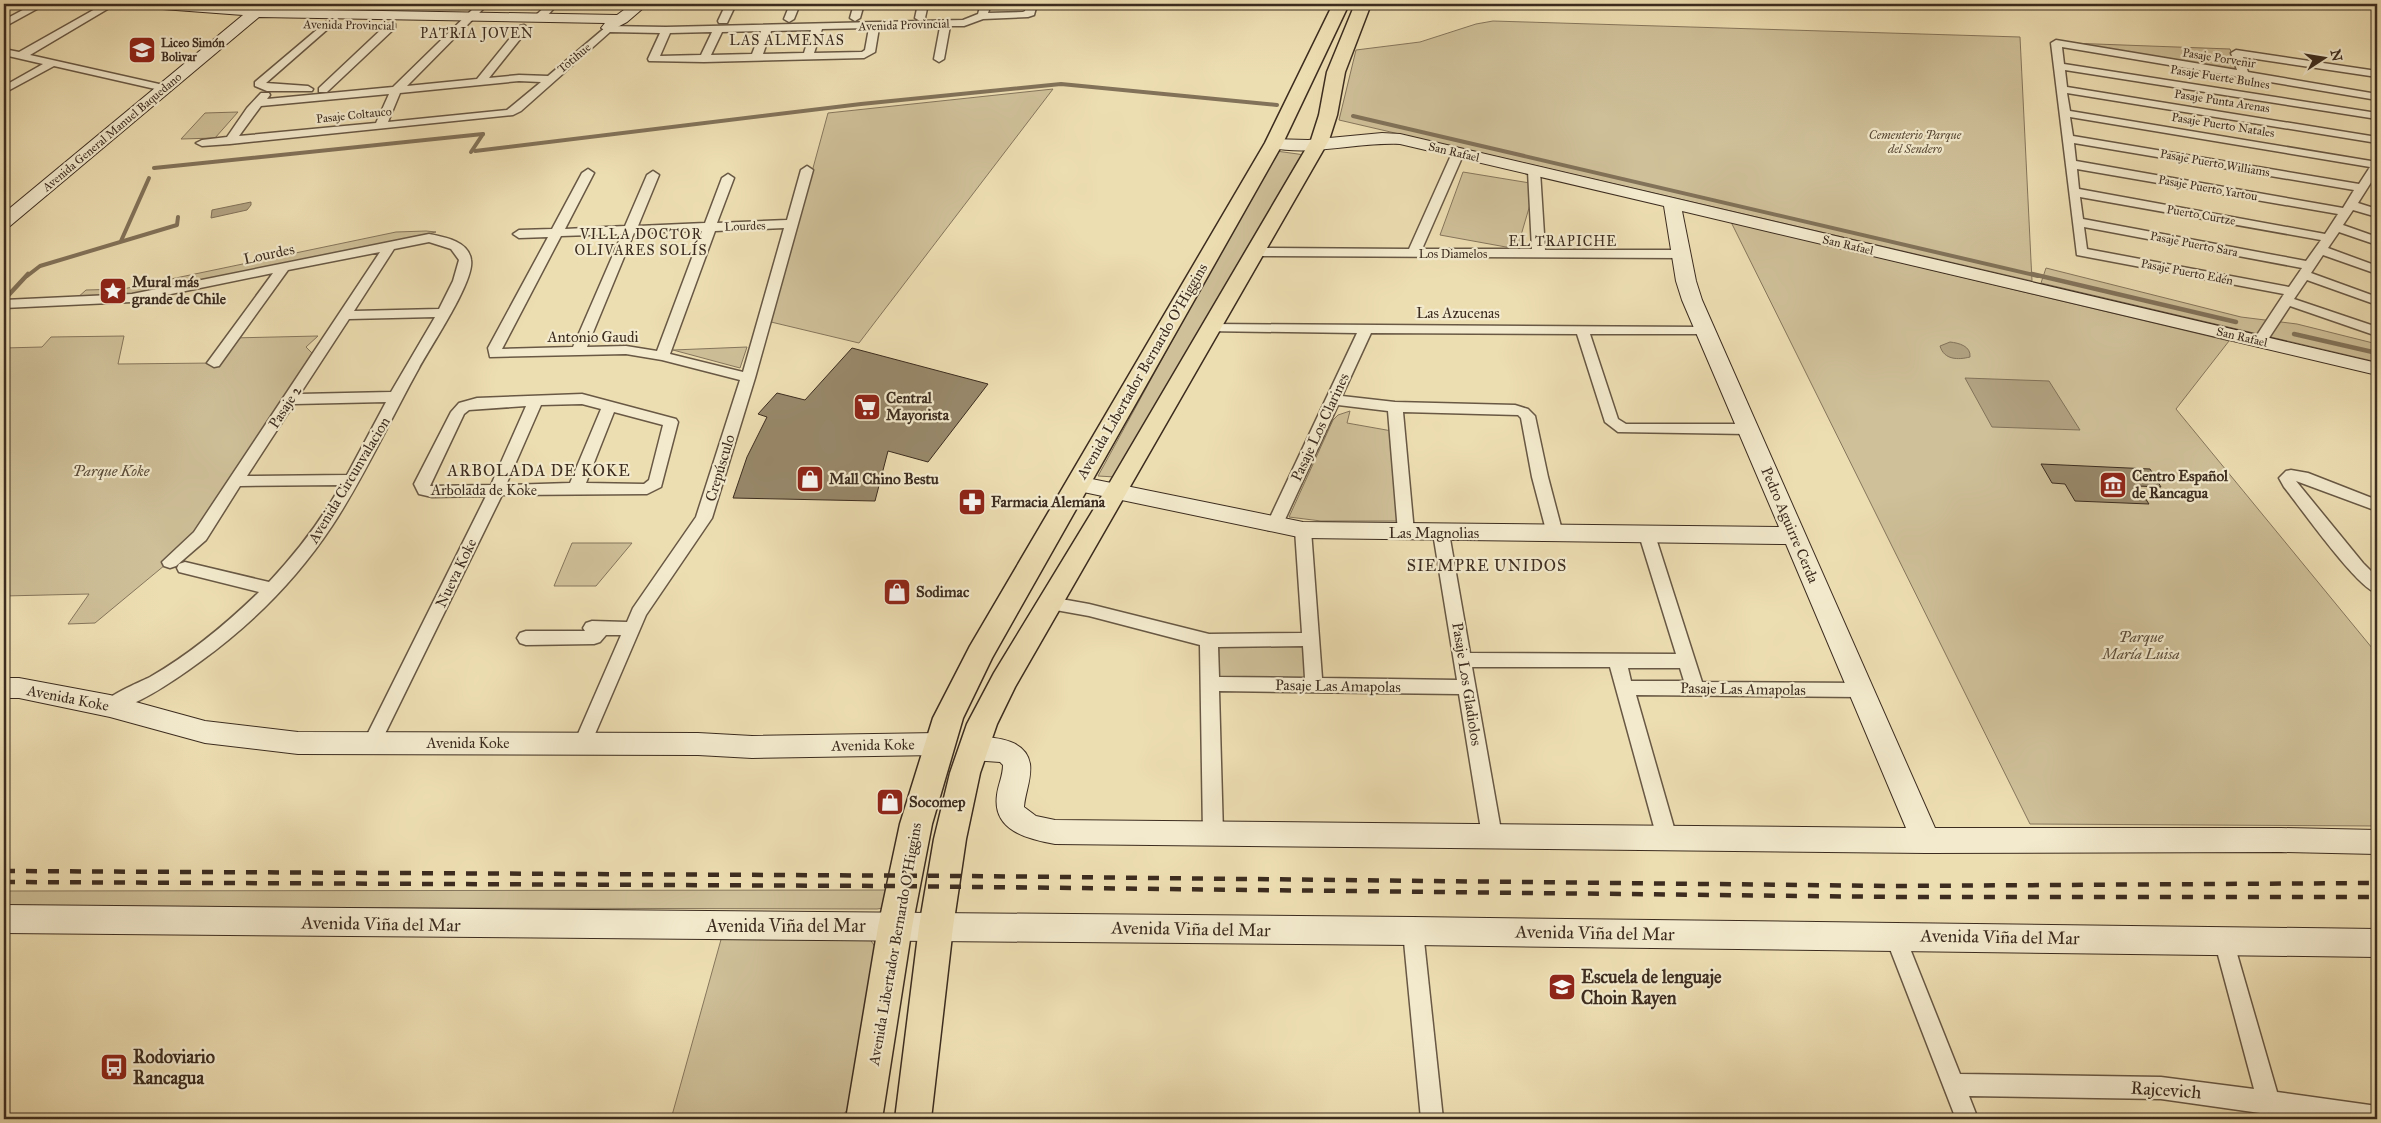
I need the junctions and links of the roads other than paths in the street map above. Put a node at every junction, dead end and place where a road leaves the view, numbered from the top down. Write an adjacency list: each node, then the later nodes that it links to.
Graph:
1 (41, 4): 24 (street)
2 (111, 4): 37 (street)
3 (149, 4): 14 (street, Avenida Provincial)
4 (483, 4): 17 (street)
5 (553, 4): 18 (street)
6 (641, 4): 22 (street, Totihue)
7 (731, 4): 27 (street)
8 (795, 4): 23 (street)
9 (859, 4): 20 (street)
10 (923, 4): 21 (street)
11 (986, 4): 19 (street)
12 (1341, 4): 68 (main road, Avenida Libertador Bernardo O'Higgins)
13 (1363, 4): 69 (main road)
14 (180, 6): 16 (street, Avenida Provincial)
15 (1031, 8): 19 (street)
16 (255, 13): 17 (street, Avenida Provincial); 26 (street, Avenida Provincial); 51 (street, Avenida General Manuel Baquedano)
17 (471, 16): 18 (street, Avenida Provincial); 30 (street)
18 (540, 17): 22 (street, Avenida Provincial)
19 (979, 17): 21 (street, Avenida Provincial); 25 (street, Avenida Provincial)
20 (855, 18): 21 (street, Avenida Provincial); 23 (street, Avenida Provincial)
21 (920, 18)
22 (622, 19): 27 (street, Avenida Provincial); 34 (street, Totihue)
23 (789, 19): 27 (street, Avenida Provincial)
24 (4, 24)
25 (945, 24): 29 (street, Avenida Provincial); 43 (street)
26 (326, 25): 28 (street, Avenida Provincial); 52 (street)
27 (721, 25): 32 (street, Avenida Provincial); 35 (street, Avenida Provincial); 42 (street)
28 (391, 26): 30 (street, Avenida Provincial); 55 (street)
29 (874, 26): 33 (street, Avenida Provincial); 38 (street)
30 (459, 27): 31 (street, Avenida Provincial); 48 (street)
31 (524, 28): 34 (street, Avenida Provincial); 50 (street)
32 (767, 28): 33 (street, Avenida Provincial); 41 (street)
33 (817, 28): 40 (street)
34 (607, 29): 35 (street, Avenida Provincial); 49 (street, Totihue)
35 (666, 30): 39 (street)
36 (4, 52): 37 (street)
37 (20, 56): 44 (street)
38 (864, 56): 40 (street)
39 (652, 57): 42 (street)
40 (808, 57): 41 (street)
41 (756, 58): 42 (street)
42 (704, 59)
43 (939, 59)
44 (51, 64): 51 (street); 54 (street)
45 (2059, 66): 46 (street, Pasaje Porvenir); 53 (street); 62 (street, Pasaje Fuerte Bulnes)
46 (2244, 74): 47 (street); 58 (street, Pasaje Porvenir)
47 (2377, 74)
48 (408, 78): 50 (street); 56 (street)
49 (548, 79): 50 (street); 60 (street, Totihue)
50 (482, 80): 56 (street)
51 (164, 88): 83 (street, Avenida General Manuel Baquedano)
52 (272, 88): 55 (street); 59 (street)
53 (2062, 89): 61 (street); 65 (street, Pasaje Punta Arenas)
54 (4, 90)
55 (323, 90): 57 (street)
56 (396, 90): 57 (street); 63 (street)
57 (371, 92): 59 (street)
58 (2377, 97)
59 (258, 103): 66 (street)
60 (509, 113): 63 (street, Pasaje Coltauco)
61 (2064, 113): 64 (street); 72 (street, Pasaje Puerto Natales)
62 (2377, 116)
63 (380, 126): 66 (street, Pasaje Coltauco)
64 (2068, 138): 71 (street); 78 (street, Pasaje Puerto Williams)
65 (2377, 140)
66 (230, 141): 67 (street, Pasaje Coltauco)
67 (202, 143)
68 (1274, 143): 69 (street, San Rafael); 127 (main road, Avenida Libertador Bernardo O'Higgins)
69 (1317, 144): 70 (street, San Rafael); 94 (main road)
70 (1458, 153): 74 (street, San Rafael); 95 (street)
71 (2071, 164): 79 (street); 81 (street, Pasaje Puerto Yartou)
72 (2377, 165): 78 (street)
73 (807, 170): 85 (street, Crepúsculo)
74 (1534, 171): 80 (street, San Rafael); 96 (street)
75 (588, 173): 88 (street)
76 (653, 175): 87 (street)
77 (728, 178): 86 (street)
78 (2368, 186): 81 (street)
79 (2074, 192): 84 (street); 89 (street, Puerto Curtze)
80 (1672, 203): 97 (street, Pedro Aguirre Cerda); 111 (street, San Rafael)
81 (2348, 208): 82 (street); 89 (street)
82 (2377, 213)
83 (4, 222)
84 (2078, 222): 99 (street, Pasaje Puerto Sara); 101 (street, Pasaje Puerto Edén)
85 (791, 224): 86 (street, Lourdes); 116 (street, Crepúsculo)
86 (710, 227): 87 (street, Lourdes); 113 (street)
87 (630, 230): 88 (street, Lourdes); 112 (street)
88 (556, 233): 90 (street, Lourdes); 112 (street, Antonio Gaudi)
89 (2332, 233): 91 (street, Puerto Curtze); 93 (street)
90 (519, 234)
91 (2377, 241)
92 (391, 244): 98 (street, Lourdes); 104 (street, Avenida Circunvalacion); 105 (street, Pasaje 2)
93 (2320, 250): 99 (street); 100 (street)
94 (1255, 252): 95 (street, Los Diamelos); 106 (main road)
95 (1414, 253): 96 (street, Los Diamelos)
96 (1539, 254): 97 (street, Los Diamelos)
97 (1681, 254): 109 (street, Pedro Aguirre Cerda)
98 (283, 267): 103 (street, Lourdes); 114 (street)
99 (2307, 270): 101 (street); 102 (street, Pasaje Puerto Sara)
100 (2377, 270)
101 (2290, 297): 110 (street, Pasaje Puerto Edén); 111 (street)
102 (2377, 301)
103 (4, 304)
104 (443, 313): 105 (street); 117 (street, Avenida Circunvalacion)
105 (344, 315): 118 (street, Pasaje 2)
106 (1210, 328): 107 (street, Las Azucenas); 130 (main road)
107 (1366, 329): 108 (street, Las Azucenas); 120 (street, Pasaje Los Clarines)
108 (1582, 330): 109 (street, Las Azucenas); 123 (street)
109 (1706, 331): 123 (street, Pedro Aguirre Cerda)
110 (2377, 332)
111 (2260, 341): 115 (street, San Rafael)
112 (578, 352): 113 (street, Antonio Gaudi)
113 (662, 356): 116 (street, Antonio Gaudi)
114 (214, 362)
115 (2377, 369)
116 (748, 378): 144 (street, Crepúsculo)
117 (397, 397): 118 (street); 124 (street, Avenida Circunvalacion)
118 (290, 399): 125 (street, Pasaje 2)
119 (536, 400): 121 (street, Arbolada de Koke); 129 (street, Nueva Koke); 129 (street, Arbolada de Koke)
120 (1333, 400): 122 (street); 132 (street, Pasaje Los Clarines)
121 (609, 406): 128 (street); 128 (street, Arbolada de Koke)
122 (1395, 407): 134 (street); 136 (street)
123 (1748, 429): 138 (street, Pedro Aguirre Cerda)
124 (352, 480): 125 (street); 140 (street, Avenida Circunvalacion)
125 (236, 481): 140 (street, Pasaje 2)
126 (2288, 483): 131 (street); 139 (street)
127 (1077, 484): 130 (street, Las Magnolias); 161 (main road, Avenida Libertador Bernardo O'Higgins)
128 (576, 488): 129 (street, Arbolada de Koke)
129 (496, 490): 159 (street, Nueva Koke)
130 (1116, 493): 132 (street, Las Magnolias); 141 (main road)
131 (2377, 506)
132 (1274, 526): 133 (street, Las Magnolias)
133 (1303, 530): 134 (street, Las Magnolias); 146 (street)
134 (1406, 532): 135 (street, Las Magnolias)
135 (1441, 533): 136 (street, Las Magnolias); 148 (street, Pasaje Los Gladiolos)
136 (1555, 534): 137 (street, Las Magnolias)
137 (1647, 535): 138 (street, Las Magnolias); 150 (street)
138 (1795, 536): 157 (street, Pedro Aguirre Cerda)
139 (2377, 586)
140 (272, 589): 158 (street, Avenida Circunvalacion)
141 (1050, 603): 147 (street); 162 (main road)
142 (568, 627): 143 (street)
143 (602, 628): 144 (street); 145 (street)
144 (632, 629): 160 (street, Crepúsculo)
145 (526, 638)
146 (1311, 640): 147 (street); 152 (street)
147 (1209, 642): 151 (street)
148 (1462, 660): 149 (street, Pasaje Las Amapolas); 153 (street, Pasaje Los Gladiolos)
149 (1617, 661): 150 (street, Pasaje Las Amapolas); 155 (street)
150 (1686, 661): 156 (street)
151 (1210, 684): 152 (street, Pasaje Las Amapolas); 163 (street)
152 (1314, 685): 153 (street, Pasaje Las Amapolas)
153 (1467, 687): 164 (street, Pasaje Los Gladiolos)
154 (4, 688): 158 (street, Avenida Koke)
155 (1625, 688): 156 (street, Pasaje Las Amapolas); 165 (street)
156 (1695, 688): 157 (street, Pasaje Las Amapolas)
157 (1861, 690): 166 (street, Pedro Aguirre Cerda)
158 (110, 706): 159 (street, Avenida Koke)
159 (372, 743): 160 (street, Avenida Koke)
160 (583, 743): 161 (street, Avenida Koke)
161 (938, 744): 169 (main road, Avenida Libertador Bernardo O'Higgins)
162 (972, 749): 163 (street); 170 (main road)
163 (1213, 834): 164 (street)
164 (1492, 836): 165 (street)
165 (1666, 838): 166 (street)
166 (1926, 841): 167 (street)
167 (2377, 842)
168 (4, 920): 169 (street, Avenida Viña del Mar)
169 (895, 927): 170 (street, Avenida Viña del Mar); 178 (main road, Avenida Libertador Bernardo O'Higgins)
170 (936, 927): 171 (street, Avenida Viña del Mar); 179 (main road)
171 (1413, 931): 172 (street, Avenida Viña del Mar); 180 (street)
172 (1895, 936): 173 (street, Avenida Viña del Mar); 175 (street)
173 (2224, 940): 174 (street, Avenida Viña del Mar); 176 (street)
174 (2377, 943)
175 (1954, 1085): 176 (street, Rajcevich); 181 (street)
176 (2271, 1110): 177 (street, Rajcevich)
177 (2377, 1117)
178 (864, 1119)
179 (912, 1119)
180 (1432, 1119)
181 (1967, 1119)

